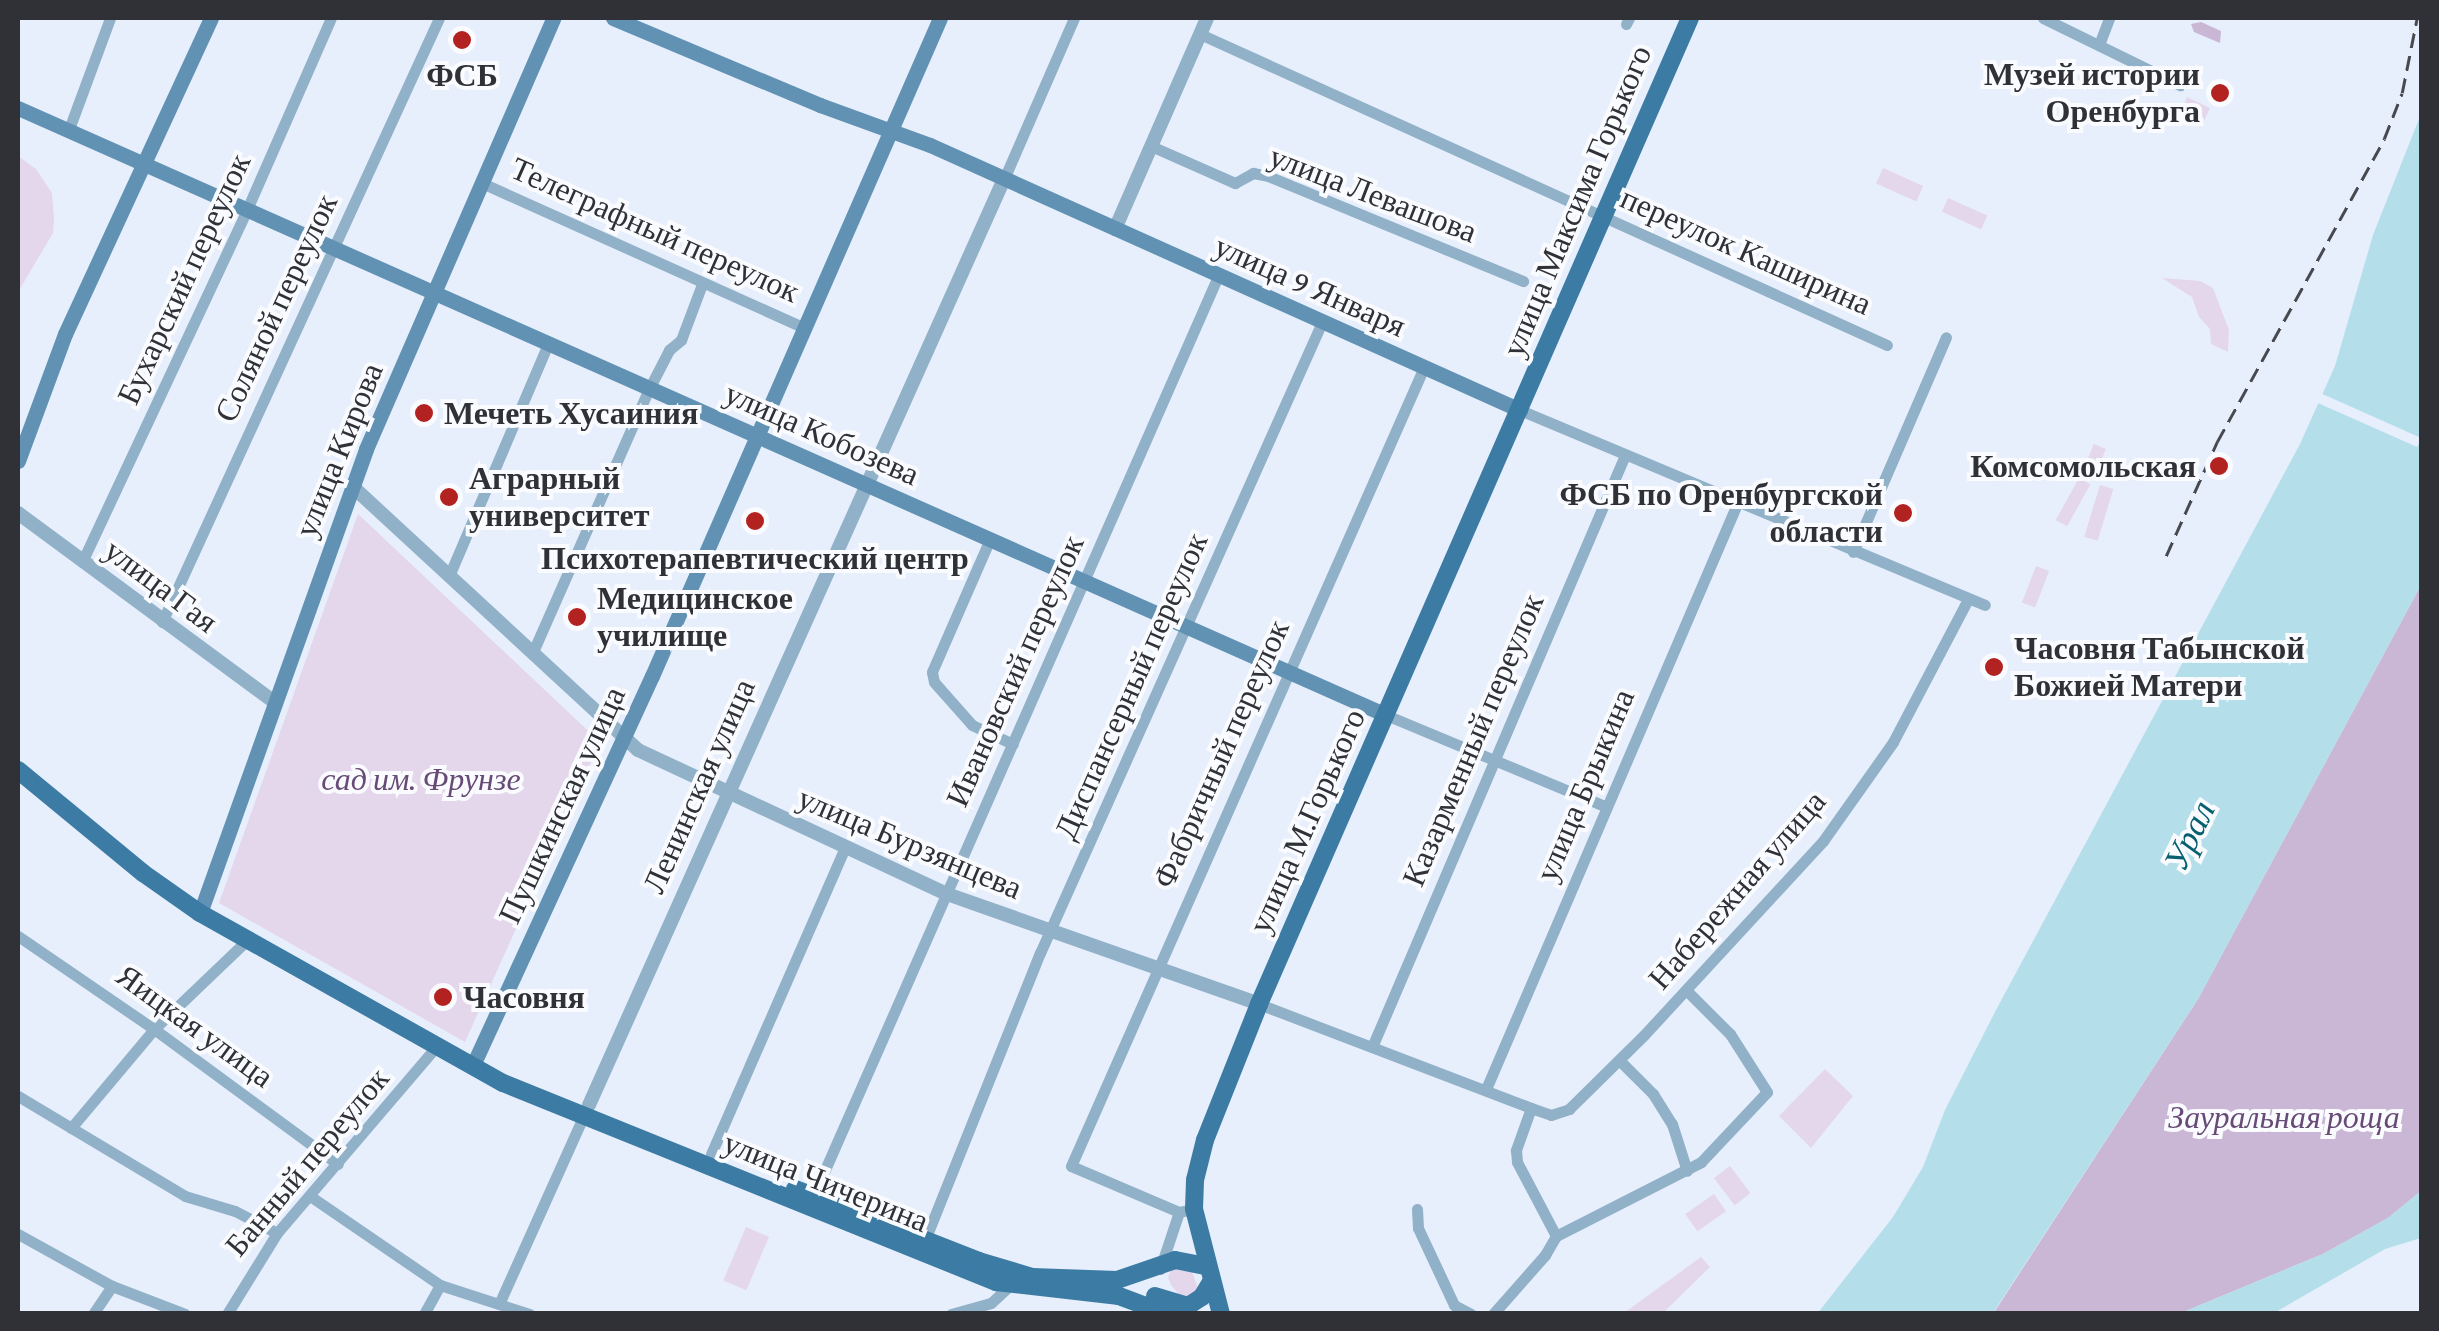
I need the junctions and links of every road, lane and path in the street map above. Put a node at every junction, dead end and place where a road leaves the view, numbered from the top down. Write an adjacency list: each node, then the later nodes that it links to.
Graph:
1 (110, 18): 17 (street)
2 (210, 18): 20 (main road)
3 (331, 18): 23 (street, Бухарский переулок)
4 (439, 18): 26 (street, Соляной переулок)
5 (553, 18): 22 (main road, улица Кирова)
6 (613, 18): 18 (main road, улица 9 Января)
7 (940, 18): 18 (main road, Пушкинская улица)
8 (1074, 18): 21 (street, Ленинская улица)
9 (1207, 18): 13 (street)
10 (1690, 18): 24 (main road, улица Максима Горького)
11 (2043, 18): 14 (street)
12 (2109, 18): 14 (street)
13 (1200, 34): 19 (street); 24 (street, переулок Каширина)
14 (2100, 42): 15 (street)
15 (2180, 85)
16 (18, 108): 17 (main road, улица Кобозева)
17 (69, 129): 20 (main road, улица Кобозева)
18 (889, 131): 21 (main road, улица 9 Января); 32 (main road, Пушкинская улица)
19 (1151, 146): 25 (street); 28 (street, улица Левашова)
20 (146, 164): 23 (main road, улица Кобозева); 41 (main road)
21 (1004, 179): 25 (main road, улица 9 Января); 42 (street, Ленинская улица)
22 (482, 182): 29 (street, Телеграфный переулок); 30 (main road, улица Кирова)
23 (248, 207): 26 (main road, улица Кобозева); 48 (street, Бухарский переулок)
24 (1602, 216): 35 (street, переулок Каширина); 38 (main road, улица Максима Горького)
25 (1115, 229): 27 (main road, улица 9 Января)
26 (334, 247): 30 (main road, улица Кобозева); 53 (street, Соляной переулок)
27 (1218, 276): 31 (main road, улица 9 Января); 50 (street, Ивановский переулок)
28 (1523, 281)
29 (702, 284): 32 (street, Телеграфный переулок); 37 (street)
30 (435, 292): 34 (main road, улица Кобозева); 43 (main road, улица Кирова)
31 (1322, 322): 36 (main road, улица 9 Января); 54 (street, Диспансерный переулок)
32 (805, 328): 39 (main road, Пушкинская улица)
33 (1946, 337): 47 (street)
34 (549, 342): 37 (main road, улица Кобозева); 49 (street)
35 (1887, 345)
36 (1424, 367): 38 (main road, улица 9 Января); 56 (street, Фабричный переулок)
37 (650, 388): 39 (main road, улица Кобозева); 55 (street)
38 (1520, 410): 40 (street, улица 9 Января); 58 (main road, улица М.Горького)
39 (758, 436): 42 (main road, улица Кобозева); 59 (main road, Пушкинская улица)
40 (1625, 455): 44 (street, улица 9 Января); 61 (street, Казарменный переулок)
41 (18, 462)
42 (868, 484): 46 (main road, улица Кобозева); 63 (street, Ленинская улица)
43 (352, 486): 49 (street, улица Бурзянцева); 57 (main road, улица Кирова)
44 (1737, 504): 47 (street, улица 9 Января); 64 (street, улица Брыкина)
45 (18, 513): 48 (street, улица Гая)
46 (990, 540): 50 (main road, улица Кобозева); 60 (street)
47 (1853, 552): 51 (street, улица 9 Января)
48 (82, 562): 53 (street, улица Гая)
49 (449, 576): 55 (street, улица Бурзянцева)
50 (1085, 580): 54 (main road, улица Кобозева); 60 (street, Ивановский переулок)
51 (1968, 598): 52 (street, улица 9 Января); 72 (street, Набережная улица)
52 (1985, 605)
53 (162, 622): 57 (street, улица Гая)
54 (1188, 625): 56 (main road, улица Кобозева); 68 (street, Диспансерный переулок)
55 (532, 654): 59 (street, улица Бурзянцева)
56 (1288, 670): 58 (main road, улица Кобозева); 71 (street, Фабричный переулок)
57 (273, 701): 67 (main road, улица Кирова)
58 (1386, 715): 61 (street, улица Кобозева); 73 (main road, улица М.Горького)
59 (624, 740): 63 (street, улица Бурзянцева); 78 (main road, Пушкинская улица)
60 (1014, 744): 66 (street, Ивановский переулок)
61 (1496, 760): 64 (street, улица Кобозева); 75 (street, Казарменный переулок)
62 (18, 770): 67 (main road, улица Чичерина)
63 (728, 793): 65 (street, улица Бурзянцева); 82 (street, Ленинская улица)
64 (1605, 806): 79 (street, улица Брыкина)
65 (845, 848): 66 (street, улица Бурзянцева); 84 (street)
66 (947, 894): 68 (street, улица Бурзянцева); 88 (street, Ивановский переулок)
67 (200, 913): 70 (main road, улица Чичерина)
68 (1053, 932): 71 (street, улица Бурзянцева); 94 (street, Диспансерный переулок)
69 (18, 936): 74 (street, Яицкая улица)
70 (246, 941): 74 (street); 76 (main road, улица Чичерина)
71 (1156, 969): 73 (street, улица Бурзянцева); 90 (street, Фабричный переулок)
72 (1686, 990): 77 (street, Набережная улица); 86 (street)
73 (1259, 1004): 75 (street, улица Бурзянцева); 90 (main road, улица М.Горького)
74 (154, 1028): 83 (street); 85 (street, Яицкая улица)
75 (1372, 1047): 79 (street, улица Бурзянцева)
76 (435, 1048): 78 (main road, улица Чичерина); 85 (street, Банный переулок)
77 (1620, 1061): 81 (street, Набережная улица); 86 (street)
78 (472, 1066): 82 (main road, улица Чичерина)
79 (1486, 1089): 81 (street, улица Бурзянцева)
80 (18, 1096): 83 (street)
81 (1531, 1108): 93 (street)
82 (586, 1110): 84 (main road, улица Чичерина); 98 (main road, улица Чичерина); 100 (street, Ленинская улица)
83 (71, 1128): 91 (street)
84 (710, 1154): 88 (main road, улица Чичерина)
85 (338, 1164): 87 (street, Банный переулок)
86 (1687, 1171): 93 (street)
87 (310, 1196): 91 (street, Банный переулок); 96 (street)
88 (813, 1197): 94 (main road, улица Чичерина)
89 (1416, 1209): 108 (street)
90 (1187, 1210): 95 (main road, улица М.Горького); 99 (street)
91 (277, 1233): 103 (street, Банный переулок)
92 (18, 1234): 97 (street)
93 (1556, 1236): 109 (street)
94 (925, 1240): 99 (main road, улица Чичерина)
95 (1209, 1274): 99 (main road); 99 (main road, улица Чичерина); 107 (main road, улица М.Горького)
96 (440, 1285): 100 (street); 104 (street)
97 (112, 1286): 101 (street); 102 (street)
98 (1010, 1286): 99 (main road, улица Чичерина); 106 (street)
99 (1164, 1290)
100 (499, 1304): 105 (street)
101 (93, 1314)
102 (185, 1314)
103 (227, 1314)
104 (424, 1314)
105 (530, 1314)
106 (951, 1314)
107 (1221, 1314)
108 (1472, 1314)
109 (1494, 1314)

